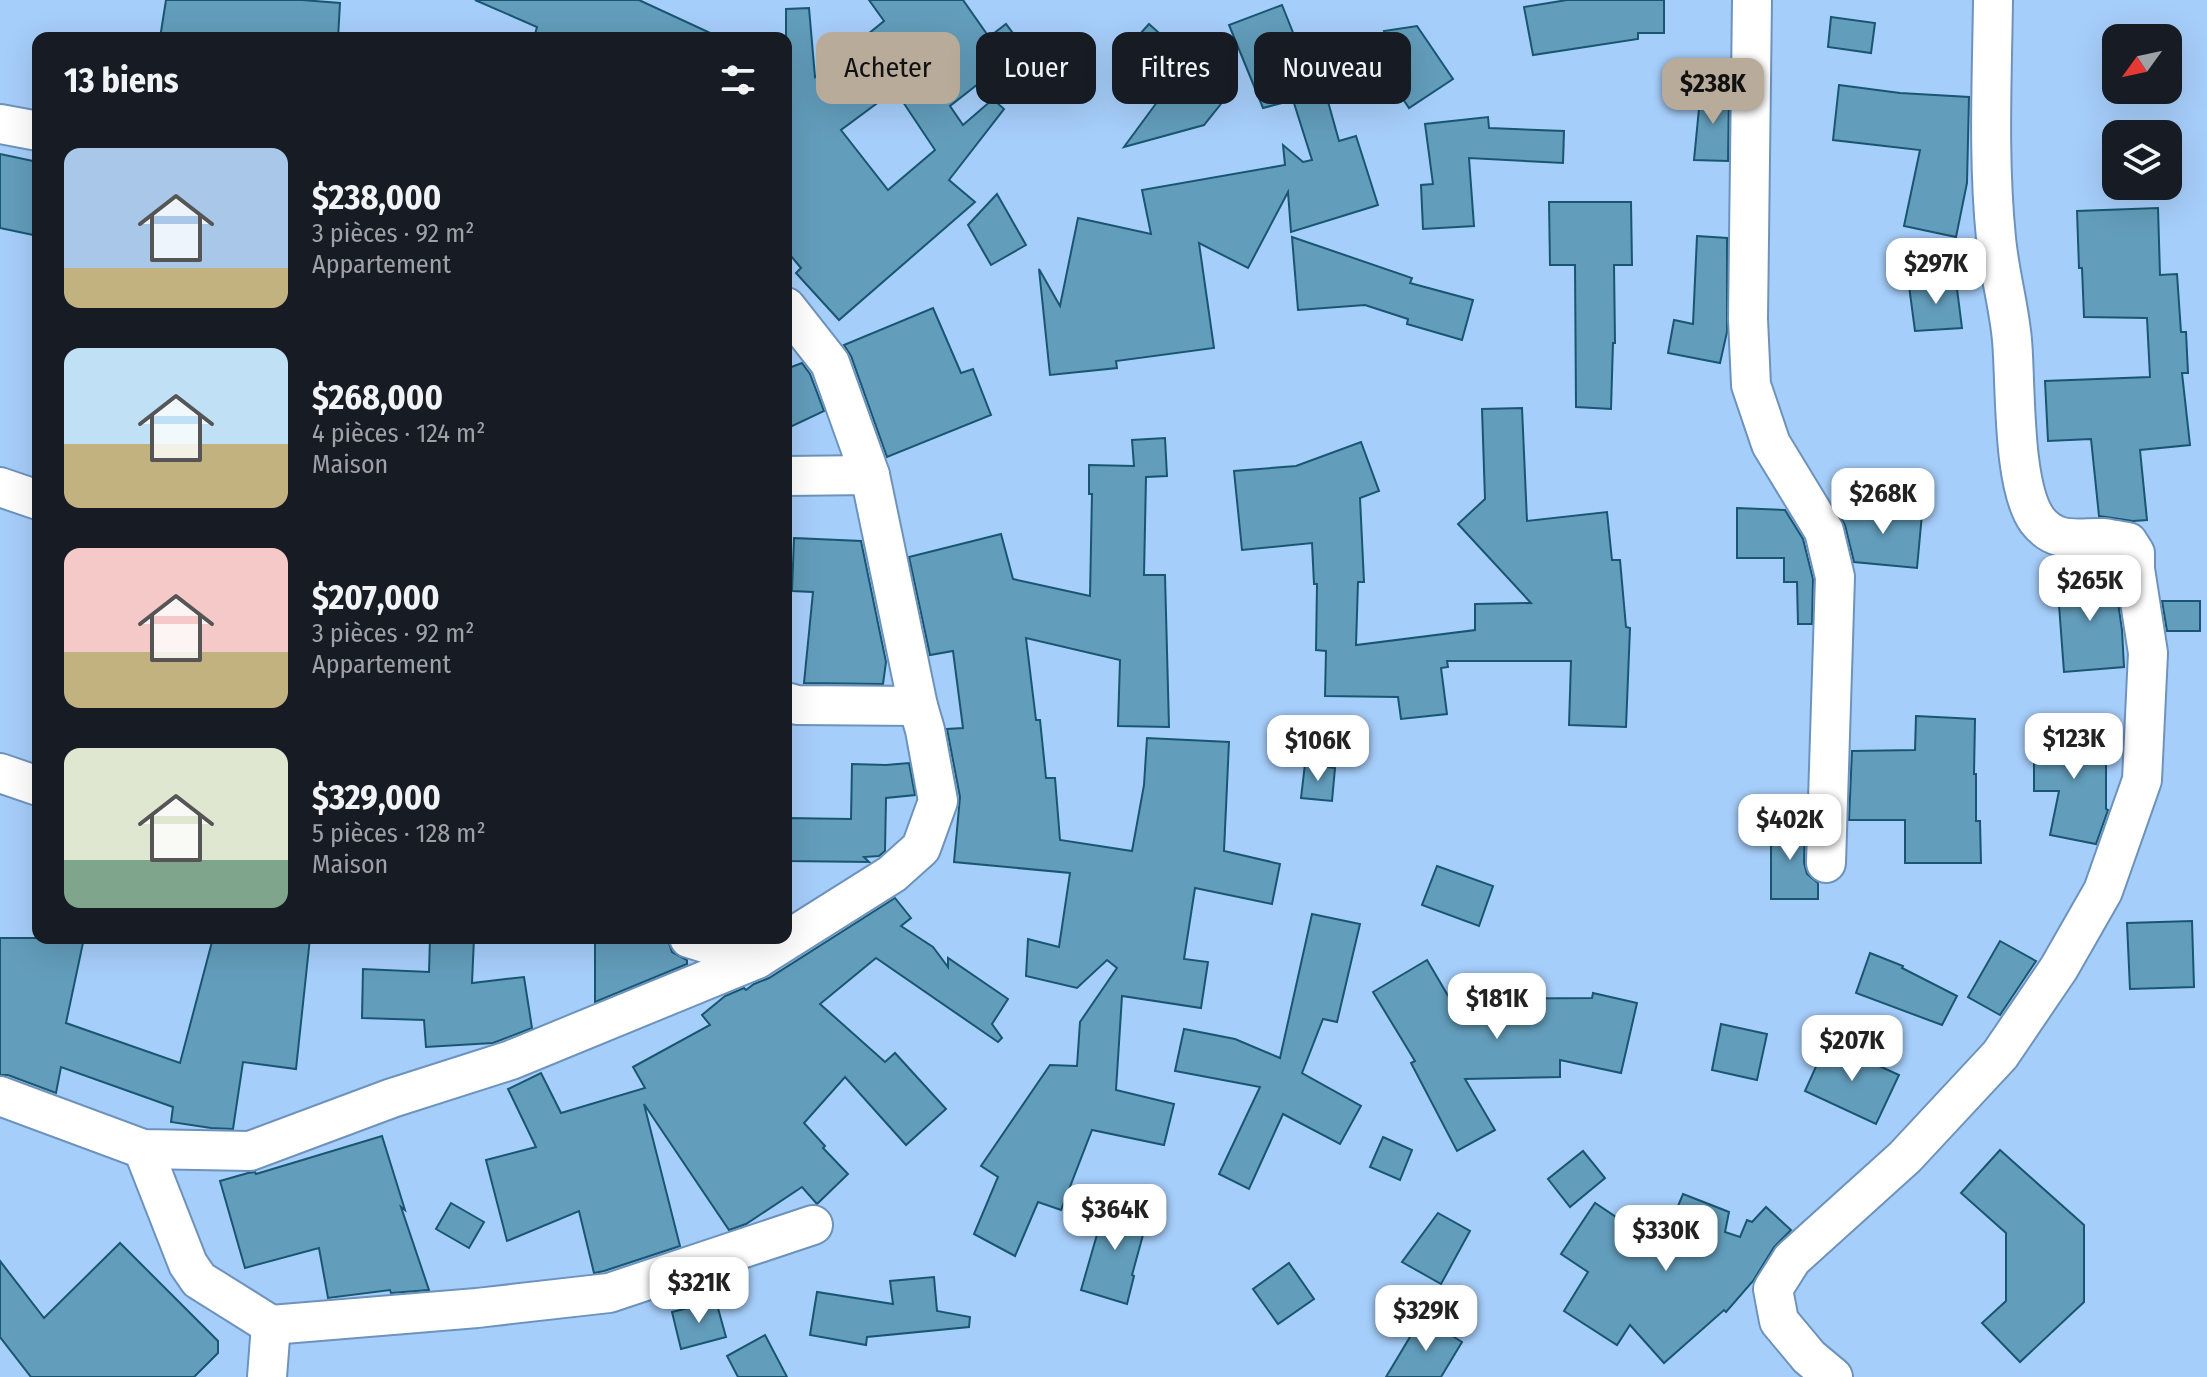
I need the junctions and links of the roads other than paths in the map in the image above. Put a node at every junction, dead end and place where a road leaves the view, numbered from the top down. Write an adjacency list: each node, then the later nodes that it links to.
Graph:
1 (1752, 0): 14 (street)
2 (1993, 0): 24 (street)
3 (0, 124): 4 (street)
4 (32, 130)
5 (792, 315): 6 (street)
6 (870, 475): 7 (street); 11 (street)
7 (792, 476)
8 (0, 487): 9 (street)
9 (32, 498)
10 (792, 704): 11 (street)
11 (918, 706): 15 (street)
12 (0, 773): 13 (street)
13 (32, 784)
14 (1826, 863)
15 (792, 937)
16 (708, 944): 18 (street)
17 (781, 944): 18 (street)
18 (757, 959): 20 (street)
19 (0, 1096): 20 (street)
20 (143, 1149): 22 (street)
21 (813, 1225): 22 (street)
22 (271, 1325): 23 (street)
23 (267, 1377)
24 (1833, 1377)

